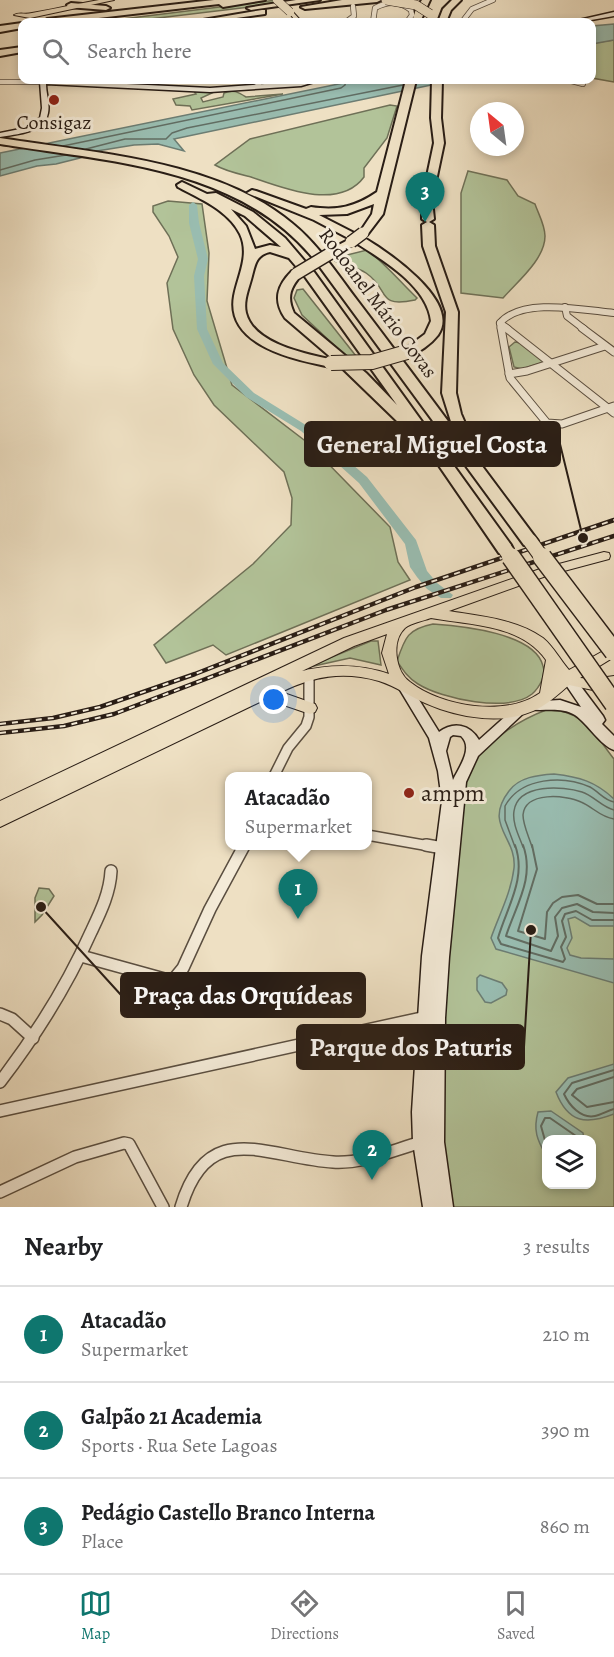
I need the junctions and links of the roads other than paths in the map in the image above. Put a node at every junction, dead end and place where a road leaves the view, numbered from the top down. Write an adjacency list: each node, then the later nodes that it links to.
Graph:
1 (107, 0): 14 (main road); 16 (highway)
2 (202, 0): 16 (highway)
3 (234, 0): 22 (highway); 23 (highway)
4 (261, 0): 24 (highway)
5 (277, 0): 20 (main road, bridge)
6 (316, 0): 19 (highway)
7 (361, 0): 13 (highway)
8 (377, 0): 13 (highway)
9 (386, 0): 18 (highway, bridge)
10 (426, 0): 29 (highway)
11 (457, 0): 30 (highway)
12 (493, 0): 31 (street)
13 (339, 3): 25 (highway)
14 (74, 5): 16 (highway); 21 (main road)
15 (353, 6): 26 (street)
16 (92, 7)
17 (614, 14): 32 (main road)
18 (432, 16)
19 (185, 17)
20 (293, 17)
21 (7, 18)
22 (81, 18)
23 (111, 18)
24 (116, 18)
25 (225, 18)
26 (351, 18)
27 (373, 18): 28 (street)
28 (409, 18)
29 (417, 18)
30 (444, 18)
31 (463, 18)
32 (594, 18)
33 (18, 29): 34 (highway)
34 (0, 31)
35 (18, 51): 36 (highway)
36 (0, 53)
37 (0, 82): 38 (street)
38 (18, 82)
39 (43, 84): 47 (main road)
40 (152, 84): 46 (main road)
41 (259, 84): 45 (main road); 46 (main road)
42 (288, 84): 45 (main road)
43 (410, 84): 51 (highway)
44 (437, 84): 69 (highway)
45 (267, 87): 46 (main road)
46 (240, 89)
47 (0, 135)
48 (0, 141): 50 (highway, Rodoanel Mário Covas)
49 (0, 151): 50 (highway, Rodoanel Mário Covas)
50 (180, 176): 52 (highway); 54 (highway, Rodoanel Mário Covas); 55 (highway, Rodoanel Mário Covas); 56 (highway)
51 (380, 195): 52 (highway); 70 (highway, bridge)
52 (291, 206): 53 (highway)
53 (339, 227): 54 (highway); 56 (highway, bridge)
54 (303, 238): 69 (highway, Rodoanel Mário Covas)
55 (294, 255): 56 (highway); 70 (highway, Rodoanel Mário Covas)
56 (250, 261)
57 (564, 307): 58 (street); 59 (street); 62 (street)
58 (614, 313)
59 (500, 323): 60 (street); 61 (street)
60 (526, 342): 61 (street); 64 (street)
61 (504, 344): 65 (street)
62 (605, 345): 63 (street); 64 (street)
63 (614, 352)
64 (551, 363): 65 (street); 66 (street)
65 (509, 374): 68 (street)
66 (611, 407): 67 (street); 68 (street)
67 (614, 413)
68 (549, 424)
69 (478, 469): 74 (highway, Rodoanel Mário Covas, bridge)
70 (456, 477): 82 (highway, Rodoanel Mário Covas, bridge)
71 (604, 556): 72 (main road)
72 (428, 613): 73 (main road); 75 (main road)
73 (404, 621): 79 (main road); 89 (main road)
74 (614, 651): 77 (main road)
75 (553, 660): 77 (main road); 81 (main road)
76 (309, 674): 79 (main road); 80 (main road); 84 (street)
77 (568, 679): 78 (main road); 81 (main road); 85 (main road)
78 (614, 681)
79 (403, 685): 83 (main road); 86 (main road)
80 (262, 693): 84 (main road); 90 (main road)
81 (547, 696): 83 (main road)
82 (614, 704)
83 (527, 707): 85 (main road); 87 (main road)
84 (310, 708): 88 (street)
85 (614, 744)
86 (440, 752): 87 (main road); 92 (main road)
87 (473, 753): 106 (main road)
88 (276, 772)
89 (0, 808)
90 (0, 820)
91 (372, 836): 92 (street)
92 (443, 848): 97 (main road)
93 (242, 850): 95 (street)
94 (111, 871): 95 (street)
95 (81, 956): 98 (street)
96 (0, 1014): 98 (street)
97 (426, 1017): 100 (street); 101 (main road)
98 (33, 1038): 99 (street)
99 (0, 1082)
100 (0, 1111)
101 (422, 1142): 104 (street); 105 (main road)
102 (0, 1192): 103 (street)
103 (163, 1207)
104 (181, 1207)
105 (432, 1207)
106 (444, 1207)

